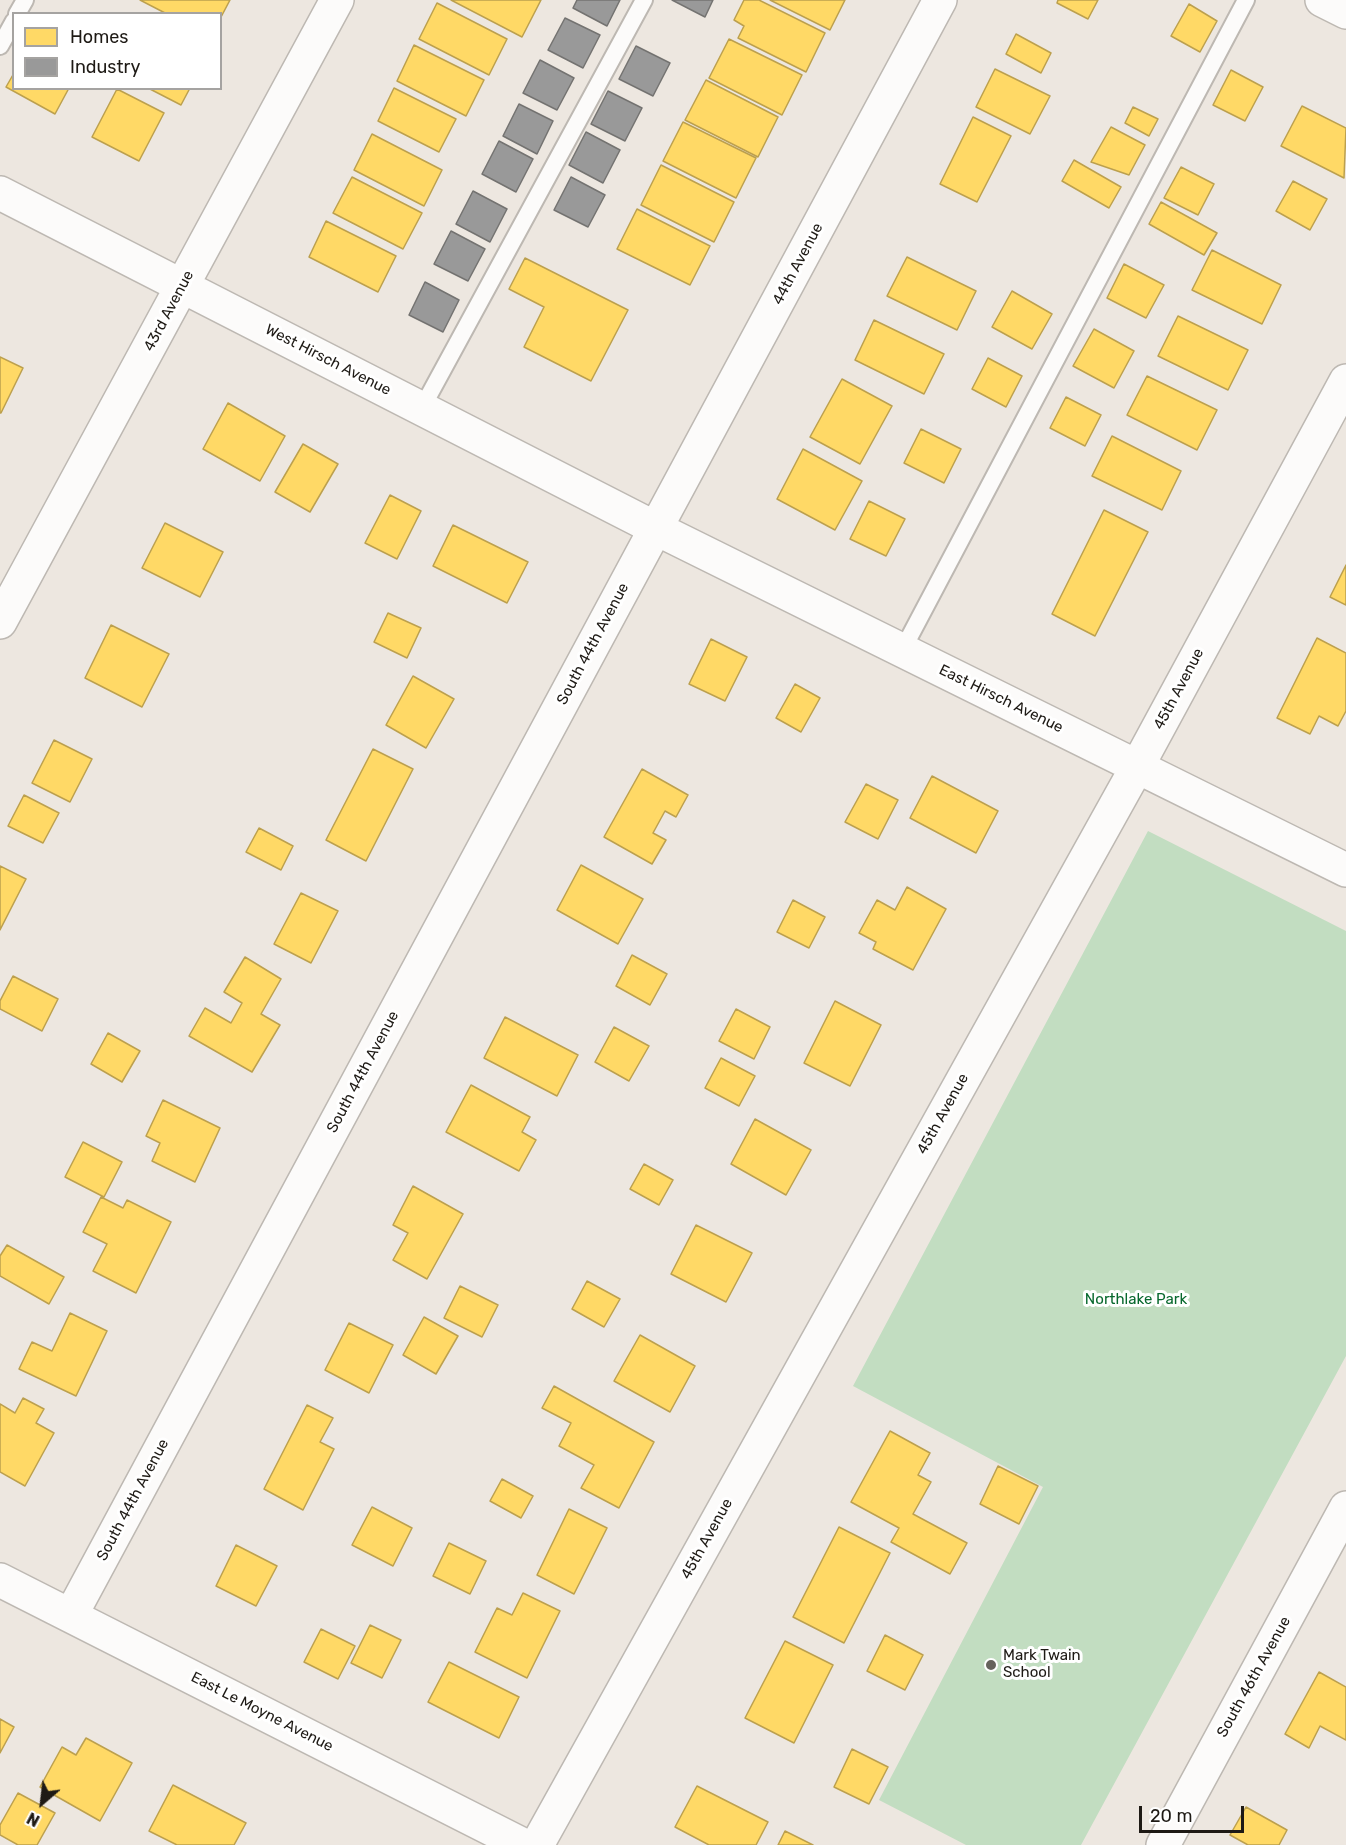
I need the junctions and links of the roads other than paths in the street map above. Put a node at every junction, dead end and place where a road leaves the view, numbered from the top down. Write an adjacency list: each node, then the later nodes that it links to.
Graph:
1 (338, 0): 10 (street, 43rd Avenue)
2 (644, 0): 12 (lane)
3 (940, 0): 13 (street, 44th Avenue)
4 (1246, 0): 15 (lane)
5 (1322, 0): 6 (street)
6 (1346, 12)
7 (12, 25): 8 (lane)
8 (0, 46)
9 (0, 193): 10 (street, West Hirsch Avenue)
10 (182, 286): 12 (street, West Hirsch Avenue); 14 (street, 43rd Avenue)
11 (1346, 381): 16 (street, 45th Avenue)
12 (422, 408): 13 (street, West Hirsch Avenue)
13 (655, 528): 15 (street, East Hirsch Avenue); 21 (street, South 44th Avenue)
14 (0, 622)
15 (902, 651): 16 (street, East Hirsch Avenue)
16 (1137, 767): 17 (street, East Hirsch Avenue); 23 (street, 45th Avenue)
17 (1346, 870)
18 (1346, 1508): 19 (street, South 46th Avenue)
19 (1336, 1550): 24 (street, South 46th Avenue)
20 (0, 1580): 21 (street, East Le Moyne Avenue)
21 (71, 1615): 22 (street, East Le Moyne Avenue)
22 (523, 1845)
23 (537, 1845)
24 (1163, 1845)

